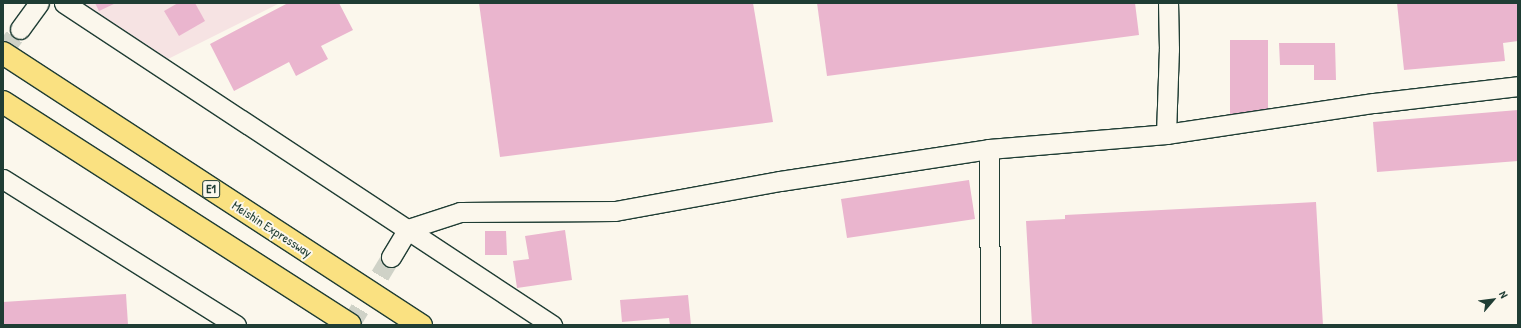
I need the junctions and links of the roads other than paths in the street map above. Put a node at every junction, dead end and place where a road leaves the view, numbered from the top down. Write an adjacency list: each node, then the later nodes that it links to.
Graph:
1 (39, 3): 4 (street)
2 (64, 3): 11 (street)
3 (1168, 3): 8 (street)
4 (20, 29)
5 (3, 52): 15 (highway, Meishin Expressway / E1)
6 (1518, 86): 8 (street)
7 (3, 102): 14 (highway)
8 (1166, 134): 9 (street)
9 (989, 149): 11 (street); 17 (street)
10 (3, 179): 13 (street)
11 (408, 229): 12 (street); 16 (street)
12 (391, 257)
13 (236, 325)
14 (350, 325)
15 (421, 325)
16 (552, 325)
17 (990, 325)

